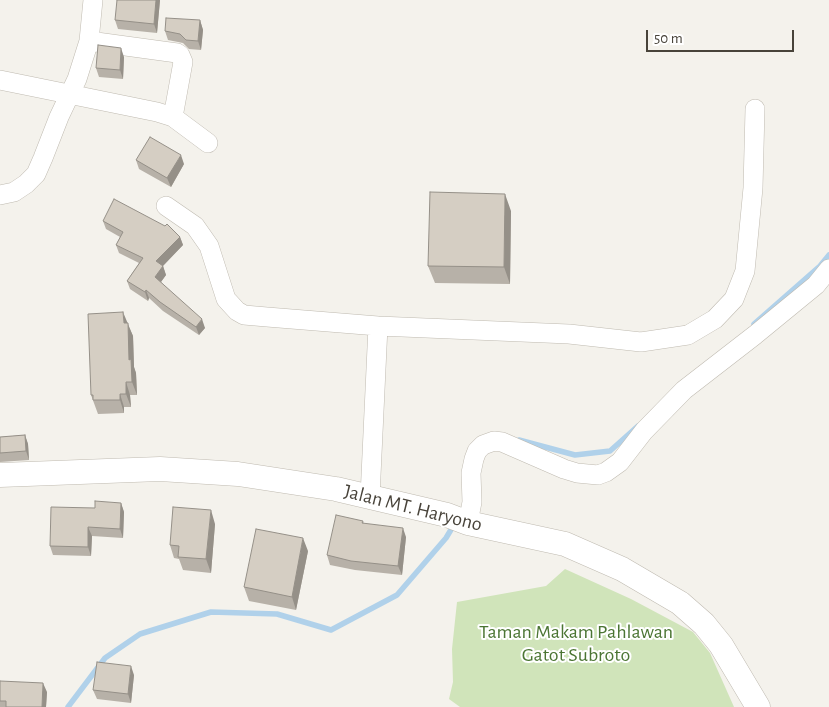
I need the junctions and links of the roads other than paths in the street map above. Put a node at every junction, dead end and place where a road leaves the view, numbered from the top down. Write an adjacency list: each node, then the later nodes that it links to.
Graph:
1 (93, 0): 2 (street)
2 (90, 41): 4 (street); 6 (street)
3 (0, 80): 4 (street)
4 (69, 95): 6 (street); 8 (street)
5 (755, 109): 11 (street)
6 (173, 117): 7 (street)
7 (208, 143)
8 (0, 195)
9 (166, 206): 11 (street)
10 (829, 269): 14 (street)
11 (378, 326): 13 (street)
12 (0, 475): 13 (street, Jalan MT. Haryono)
13 (370, 497): 14 (street, Jalan MT. Haryono)
14 (457, 519): 15 (street, Jalan MT. Haryono)
15 (758, 707)

